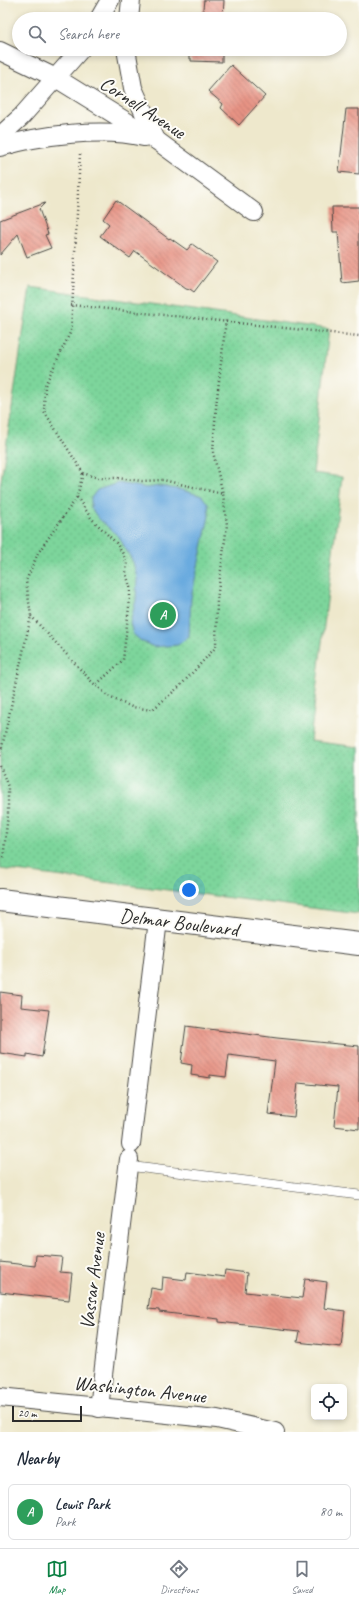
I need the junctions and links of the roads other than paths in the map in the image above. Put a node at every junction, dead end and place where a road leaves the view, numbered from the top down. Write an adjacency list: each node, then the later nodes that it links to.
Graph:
1 (110, 0): 3 (street)
2 (130, 0): 4 (street)
3 (103, 12)
4 (129, 12)
5 (0, 50): 8 (street, Cornell Avenue)
6 (75, 56): 8 (street)
7 (127, 56): 10 (street)
8 (56, 78): 9 (street); 10 (street, Cornell Avenue)
9 (0, 136)
10 (156, 140): 11 (street); 12 (street, Cornell Avenue)
11 (0, 147)
12 (254, 212)
13 (0, 900): 14 (main road, Delmar Boulevard)
14 (158, 920): 15 (main road, Delmar Boulevard); 16 (street, Vassar Avenue)
15 (359, 944)
16 (129, 1156): 17 (lane); 19 (street, Vassar Avenue)
17 (359, 1195)
18 (0, 1397): 19 (street, Washington Avenue)
19 (99, 1408): 20 (street, Washington Avenue)
20 (276, 1432)

